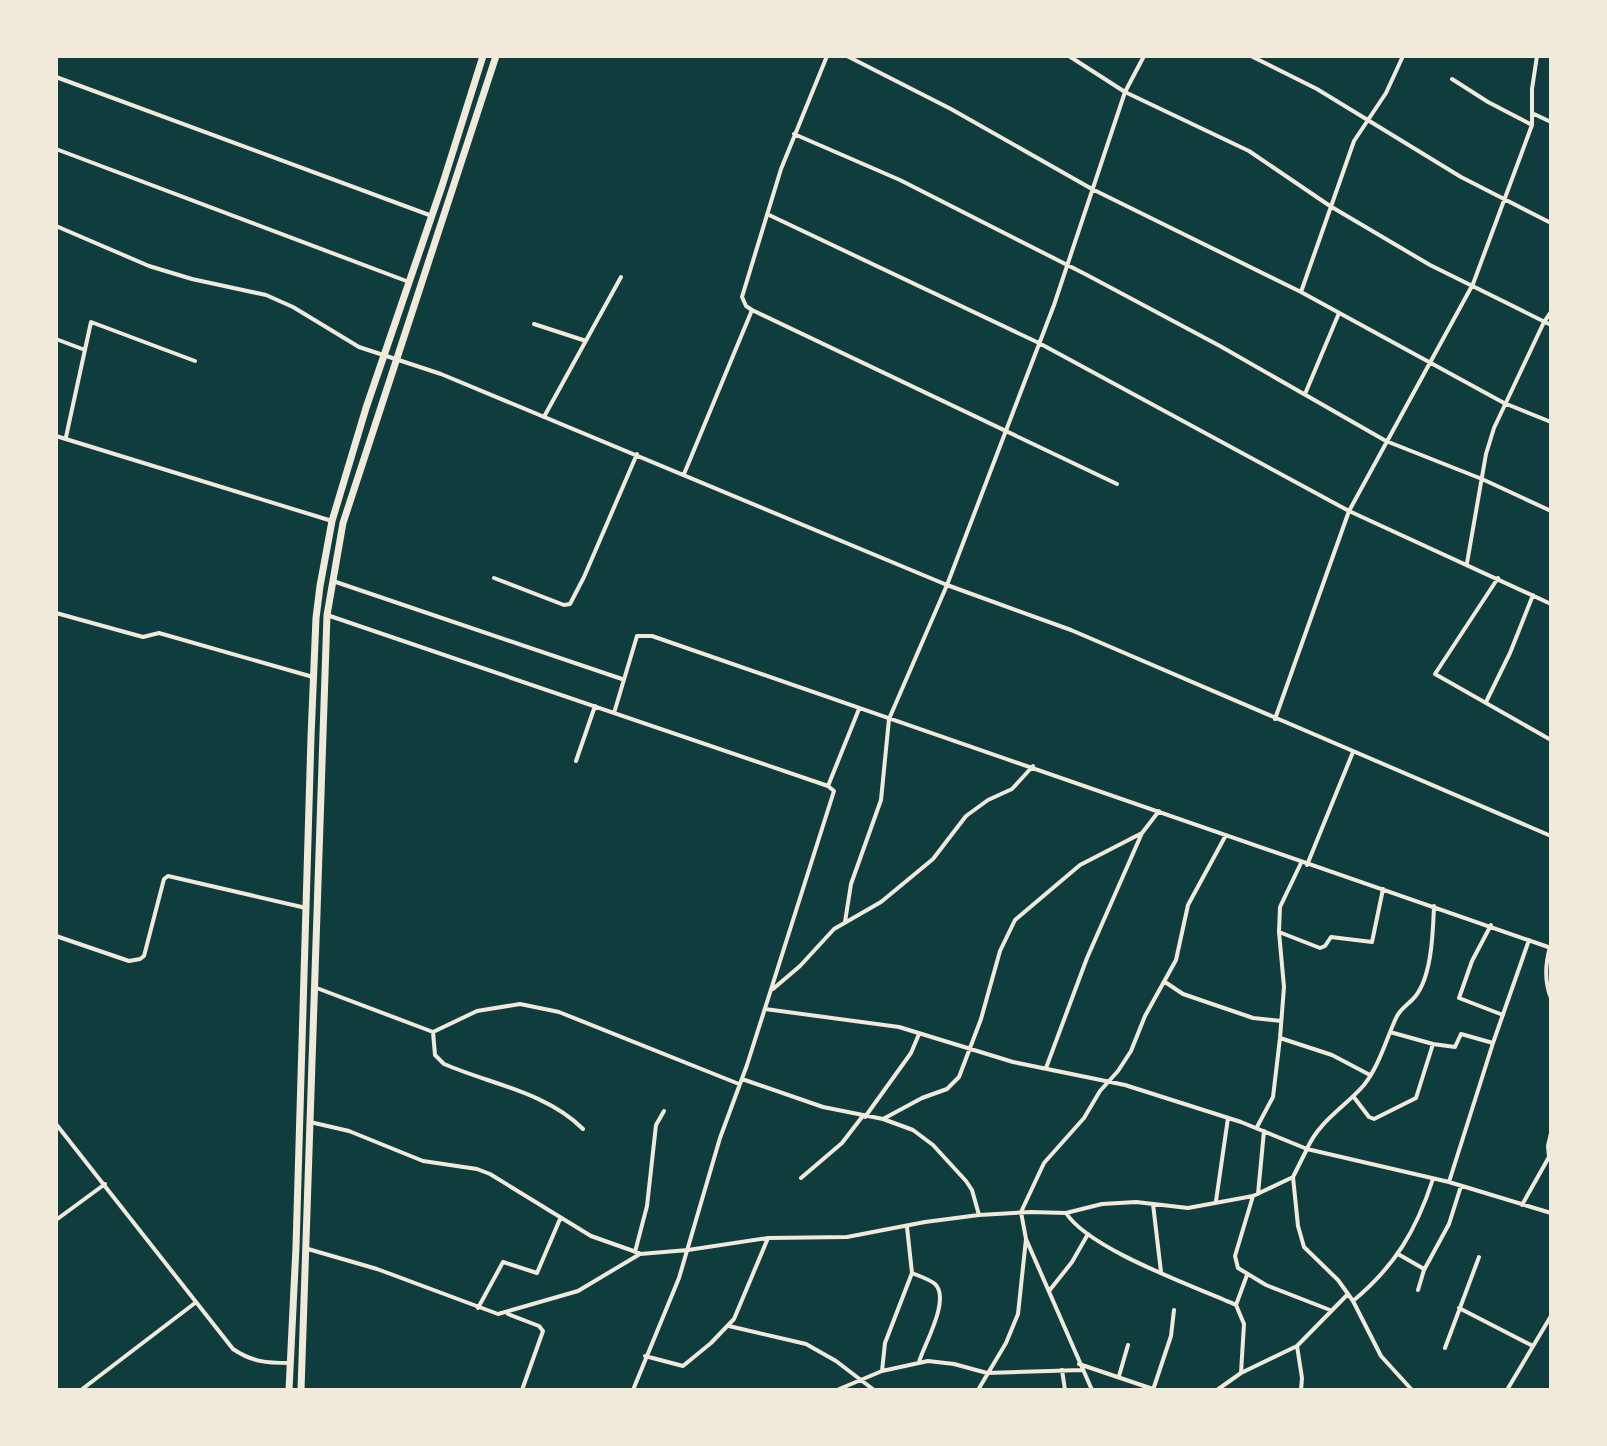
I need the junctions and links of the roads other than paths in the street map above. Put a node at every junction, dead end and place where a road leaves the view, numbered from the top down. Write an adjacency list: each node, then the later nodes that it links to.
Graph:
1 (483, 56): 23 (highway)
2 (496, 56): 42 (highway)
3 (827, 56): 17 (street)
4 (847, 56): 19 (street)
5 (1069, 56): 12 (street)
6 (1144, 56): 12 (street)
7 (1251, 56): 14 (street)
8 (1403, 56): 14 (street)
9 (1537, 56): 13 (street)
10 (56, 77): 23 (street)
11 (1452, 79): 16 (street)
12 (1125, 92): 19 (street); 21 (street)
13 (1534, 114): 15 (street); 16 (street)
14 (1369, 120): 20 (street); 21 (street)
15 (1551, 122)
16 (1532, 125): 20 (street)
17 (794, 134): 22 (street); 26 (street)
18 (56, 149): 28 (street)
19 (1092, 189): 26 (street); 30 (street)
20 (1505, 200): 24 (street); 29 (street)
21 (1330, 206): 29 (street); 30 (street)
22 (767, 214): 31 (street); 39 (street)
23 (432, 216): 28 (highway)
24 (1551, 223)
25 (56, 226): 41 (street)
26 (1067, 266): 39 (street); 45 (street)
27 (621, 277): 38 (street)
28 (409, 282): 41 (highway)
29 (1472, 287): 34 (street); 44 (street)
30 (1301, 292): 33 (street)
31 (752, 310): 49 (street); 54 (street)
32 (1551, 312): 34 (street)
33 (1339, 313): 44 (street); 45 (street)
34 (1544, 322): 36 (street); 46 (street)
35 (534, 324): 38 (street)
36 (1551, 325)
37 (56, 339): 40 (street)
38 (586, 341): 47 (street)
39 (1039, 343): 49 (street); 57 (street)
40 (85, 350): 43 (street); 51 (street)
41 (384, 357): 42 (street); 59 (highway)
42 (396, 360): 47 (street); 63 (highway)
43 (195, 361)
44 (1428, 364): 46 (street); 52 (street)
45 (1305, 394): 52 (street)
46 (1504, 403): 48 (street); 55 (street)
47 (545, 415): 53 (street)
48 (1551, 422)
49 (1006, 431): 56 (street); 64 (street)
50 (56, 436): 51 (street)
51 (66, 438): 59 (street)
52 (1386, 441): 55 (street); 57 (street)
53 (637, 454): 54 (street); 61 (street)
54 (684, 475): 64 (street)
55 (1482, 479): 58 (street); 60 (street)
56 (1117, 484)
57 (1349, 511): 60 (street); 76 (street)
58 (1551, 511)
59 (332, 521): 69 (highway)
60 (1467, 563): 62 (street)
61 (494, 578)
62 (1498, 578): 65 (street); 71 (street)
63 (333, 581): 68 (highway); 70 (street)
64 (947, 585): 75 (street); 76 (street)
65 (1533, 595): 66 (street); 71 (street)
66 (1551, 604)
67 (56, 613): 69 (street)
68 (327, 615): 72 (street); 98 (highway)
69 (313, 677): 90 (highway)
70 (623, 680): 73 (street); 74 (street)
71 (1486, 702): 77 (street)
72 (595, 706): 74 (street); 79 (street)
73 (859, 709): 75 (street); 81 (street)
74 (614, 713): 81 (street)
75 (889, 719): 80 (street); 91 (street)
76 (1275, 719): 78 (street)
77 (1551, 740)
78 (1353, 752): 85 (street); 87 (street)
79 (576, 761)
80 (1033, 766): 82 (street); 91 (street)
81 (830, 787): 99 (street)
82 (1159, 811): 83 (street); 84 (street)
83 (1142, 833): 110 (street); 111 (street)
84 (1226, 835): 86 (street); 97 (street)
85 (1551, 836)
86 (1301, 863): 87 (street); 93 (street)
87 (1307, 865): 88 (street)
88 (1383, 889): 89 (street); 93 (street)
89 (1434, 906): 92 (street); 105 (street)
90 (306, 908): 94 (street); 174 (highway)
91 (845, 922): 99 (street)
92 (1491, 925): 95 (street); 102 (street)
93 (1279, 932): 103 (street)
94 (56, 936)
95 (1529, 940): 96 (street); 102 (street)
96 (1550, 948): 100 (street)
97 (1165, 982): 103 (street); 114 (street)
98 (314, 987): 104 (street); 120 (highway)
99 (771, 991): 101 (street)
100 (1551, 998)
101 (765, 1009): 106 (street); 113 (street)
102 (1503, 1015): 108 (street)
103 (1281, 1021): 107 (street)
104 (433, 1032): 113 (street); 123 (street)
105 (1390, 1032): 109 (street); 112 (street)
106 (919, 1034): 110 (street); 117 (street)
107 (1280, 1038): 112 (street); 122 (street)
108 (1493, 1043): 109 (street); 130 (street)
109 (1433, 1044): 115 (street)
110 (970, 1051): 111 (street); 119 (street)
111 (1046, 1069): 114 (street)
112 (1370, 1075): 115 (street)
113 (740, 1082): 117 (street); 148 (street)
114 (1108, 1082): 118 (street); 137 (street)
115 (1353, 1096): 126 (street)
116 (664, 1111): 149 (street)
117 (864, 1117): 119 (street); 128 (street)
118 (1228, 1118): 122 (street); 134 (street)
119 (883, 1119): 140 (street)
120 (310, 1122): 141 (street); 147 (highway)
121 (56, 1124): 131 (street)
122 (1257, 1128): 124 (street)
123 (583, 1129)
124 (1264, 1131): 126 (street); 133 (street)
125 (1551, 1133): 136 (street)
126 (1307, 1149): 127 (street); 129 (street)
127 (1293, 1177): 133 (street); 158 (street)
128 (801, 1178)
129 (1433, 1179): 130 (street); 150 (street)
130 (1449, 1182): 132 (street)
131 (105, 1184): 142 (street); 160 (street)
132 (1461, 1186): 136 (street); 152 (street)
133 (1255, 1195): 134 (street); 155 (street)
134 (1216, 1201): 135 (street)
135 (1153, 1204): 138 (street); 153 (street)
136 (1522, 1205): 139 (street)
137 (1021, 1212): 138 (street); 140 (street); 146 (street)
138 (1066, 1213): 144 (street)
139 (1551, 1213)
140 (979, 1215): 143 (street)
141 (560, 1219): 149 (street); 162 (street)
142 (56, 1220)
143 (907, 1226): 145 (street); 154 (street)
144 (1088, 1234): 153 (street); 157 (street)
145 (768, 1238): 148 (street); 168 (street)
146 (1026, 1239): 157 (street); 180 (street)
147 (305, 1249): 162 (street); 186 (highway)
148 (688, 1250): 149 (street); 173 (street)
149 (638, 1253): 166 (street)
150 (1398, 1254): 152 (street); 159 (street)
151 (1479, 1257): 163 (street)
152 (1424, 1270): 156 (street)
153 (1161, 1272): 161 (street)
154 (912, 1273): 175 (street); 179 (street)
155 (1247, 1275): 161 (street); 165 (street)
156 (1418, 1290)
157 (1049, 1291): 176 (street)
158 (1348, 1294): 159 (street); 165 (street)
159 (1353, 1301): 197 (street)
160 (195, 1303): 174 (street); 184 (street)
161 (1236, 1305): 181 (street)
162 (478, 1308): 166 (street)
163 (1459, 1308): 171 (street); 172 (street)
164 (1174, 1310): 194 (street)
165 (1330, 1310): 170 (street)
166 (506, 1313): 187 (street)
167 (1551, 1316): 171 (street)
168 (729, 1326): 173 (street); 183 (street)
169 (1128, 1345): 182 (street)
170 (1297, 1346): 181 (street); 196 (street)
171 (1533, 1346): 198 (street)
172 (1445, 1348)
173 (645, 1356): 188 (street)
174 (291, 1361): 185 (highway)
175 (919, 1362): 179 (street); 180 (street)
176 (1079, 1364): 178 (street); 182 (street)
177 (1062, 1370): 178 (street); 180 (street); 192 (street)
178 (1082, 1370): 193 (street)
179 (882, 1371): 183 (street)
180 (987, 1373): 191 (street)
181 (1241, 1373): 195 (street)
182 (1119, 1376): 194 (street)
183 (859, 1380): 189 (street); 190 (street)
184 (81, 1390)
185 (289, 1390)
186 (301, 1390)
187 (522, 1390)
188 (633, 1390)
189 (837, 1390)
190 (874, 1390)
191 (978, 1390)
192 (1065, 1390)
193 (1092, 1390)
194 (1154, 1390)
195 (1217, 1390)
196 (1301, 1390)
197 (1412, 1390)
198 (1507, 1390)

